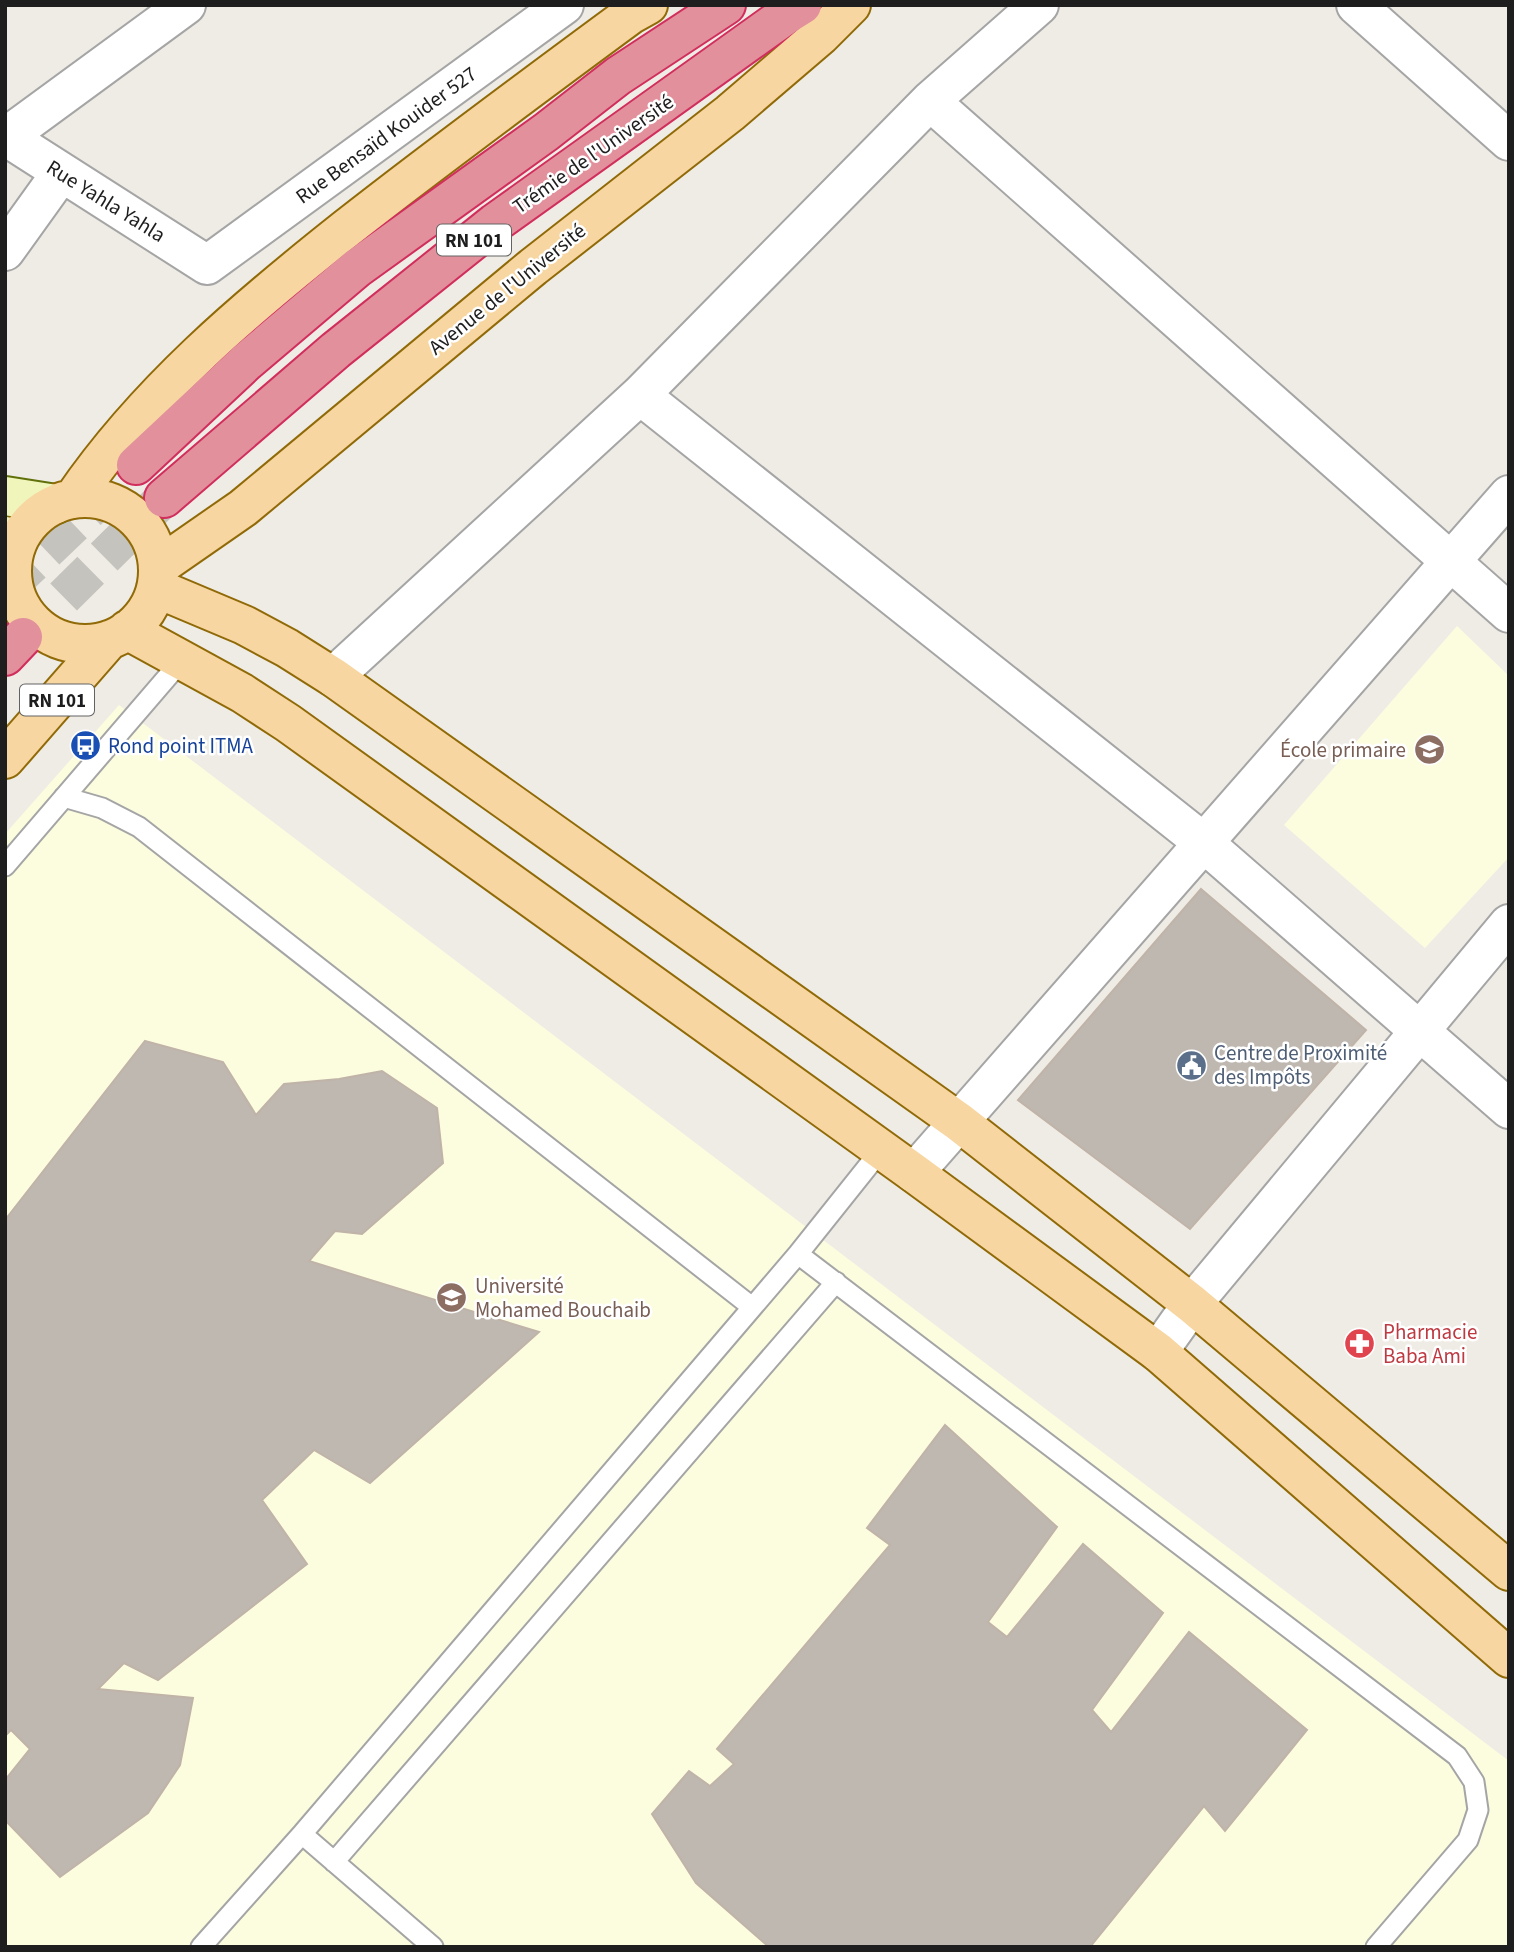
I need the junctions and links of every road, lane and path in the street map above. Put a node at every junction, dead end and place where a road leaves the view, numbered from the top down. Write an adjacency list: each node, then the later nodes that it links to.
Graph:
1 (186, 5): 10 (street)
2 (565, 5): 14 (street, Rue Bensaïd Kouider 527)
3 (648, 5): 20 (main road)
4 (726, 5): 16 (highway, RN 101)
5 (802, 5): 19 (highway, Trémie de l'Université / RN 101)
6 (851, 5): 23 (main road, Avenue de l'Université)
7 (1039, 5): 9 (street)
8 (1356, 5): 11 (street)
9 (930, 101): 15 (street); 22 (street)
10 (6, 136): 12 (street, Rue Yahla Yahla)
11 (1509, 141)
12 (61, 173): 13 (street); 14 (street, Rue Yahla Yahla)
13 (5, 251)
14 (207, 265)
15 (640, 396): 27 (street); 30 (street)
16 (136, 465)
17 (1509, 495): 22 (street)
18 (5, 496): 20 (main road)
19 (164, 498)
20 (64, 501): 21 (main road); 23 (main road)
21 (9, 555): 25 (main road)
22 (1451, 561): 24 (street); 30 (street)
23 (157, 577): 25 (main road); 27 (main road)
24 (1509, 613)
25 (118, 635): 26 (main road); 28 (main road, RN 101)
26 (182, 660): 29 (lane); 36 (main road)
27 (333, 677): 35 (main road)
28 (5, 759)
29 (64, 797): 31 (lane); 41 (lane)
30 (1204, 843): 33 (street); 35 (street)
31 (5, 866)
32 (1509, 924): 33 (street)
33 (1418, 1030): 34 (street); 40 (street)
34 (1509, 1110)
35 (959, 1122): 37 (street); 40 (main road)
36 (881, 1150): 37 (main road); 38 (lane)
37 (914, 1173): 42 (main road)
38 (798, 1254): 39 (lane); 41 (lane)
39 (836, 1282): 46 (lane); 49 (lane)
40 (1192, 1304): 42 (street); 43 (main road)
41 (752, 1307): 45 (lane)
42 (1158, 1352): 44 (main road)
43 (1509, 1571)
44 (1509, 1658)
45 (302, 1834): 46 (lane); 47 (lane)
46 (334, 1862): 48 (lane)
47 (201, 1947)
48 (433, 1947)
49 (1376, 1947)

